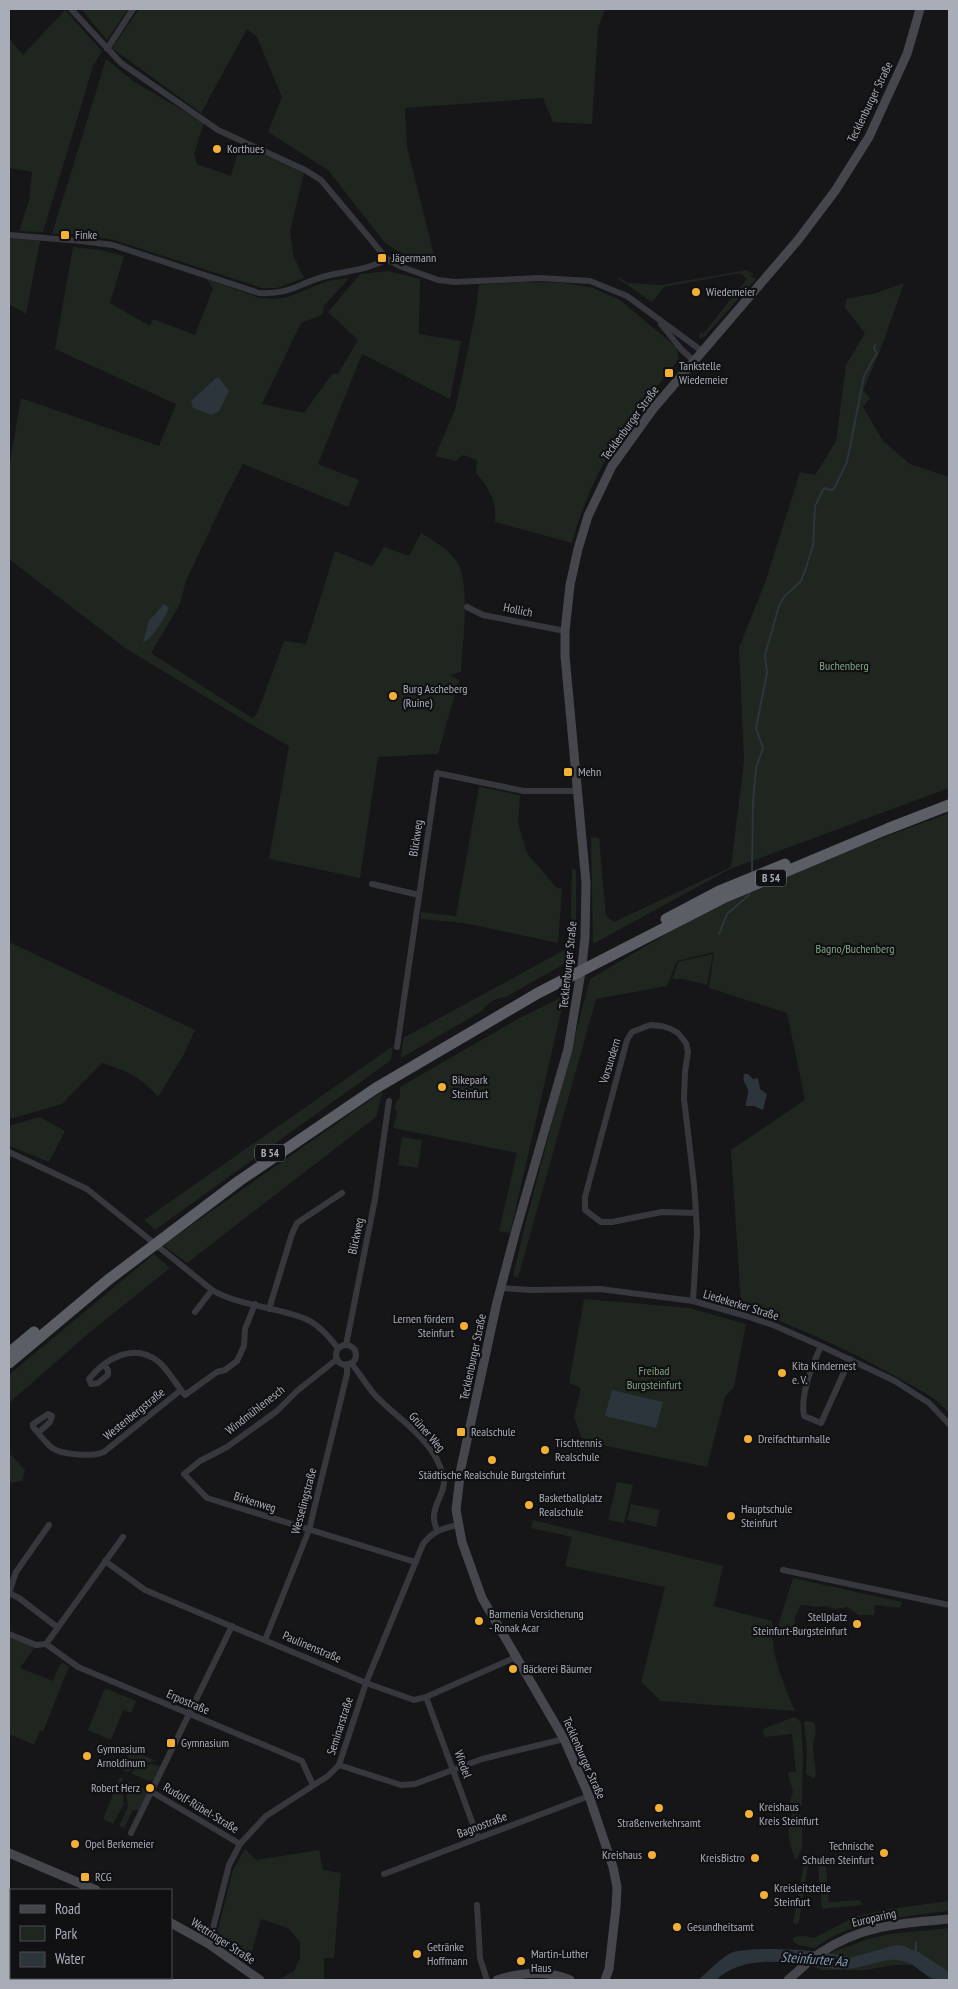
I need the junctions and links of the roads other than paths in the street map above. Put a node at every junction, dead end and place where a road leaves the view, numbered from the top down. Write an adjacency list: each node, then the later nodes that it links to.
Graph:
1 (71, 9): 4 (street)
2 (134, 9): 4 (street)
3 (920, 9): 8 (main road, Tecklenburger Straße)
4 (107, 49): 6 (street)
5 (9, 235): 6 (street)
6 (387, 260): 7 (street)
7 (657, 320): 8 (street); 9 (street)
8 (702, 351): 9 (main road, Tecklenburger Straße)
9 (694, 361): 11 (main road, Tecklenburger Straße)
10 (467, 607): 11 (street, Hollich)
11 (566, 631): 12 (main road, Tecklenburger Straße)
12 (578, 791): 16 (street, Blickweg); 22 (main road, Tecklenburger Straße)
13 (949, 798): 31 (highway, B 54)
14 (949, 805): 34 (highway, B 54)
15 (372, 884): 16 (street)
16 (419, 895): 17 (street, Blickweg)
17 (397, 1048)
18 (389, 1101): 28 (street, Blickweg)
19 (9, 1152): 23 (street)
20 (342, 1193): 26 (street)
21 (696, 1213): 21 (street, Vorsundern); 24 (street, Vorsundern)
22 (501, 1288): 24 (street, Liedekerker Straße); 42 (main road, Tecklenburger Straße)
23 (212, 1290): 25 (street); 27 (street)
24 (693, 1301): 29 (street, Liedekerker Straße)
25 (255, 1304): 26 (street); 37 (street, Westenbergstraße)
26 (269, 1309): 30 (street)
27 (195, 1312)
28 (346, 1345): 30 (street); 35 (street, Grüner Weg)
29 (821, 1346): 33 (street, Liedekerker Straße); 33 (street)
30 (338, 1348): 32 (street)
31 (9, 1353)
32 (337, 1359): 35 (street, Grüner Weg); 40 (street, Windmühlenesch)
33 (850, 1359): 38 (street, Liedekerker Straße)
34 (9, 1363)
35 (349, 1364): 43 (street, Wesselingstraße); 44 (street, Grüner Weg)
36 (104, 1365): 37 (street)
37 (181, 1390): 39 (street, Westenbergstraße)
38 (949, 1424)
39 (38, 1433)
40 (184, 1474): 43 (street, Birkenweg)
41 (49, 1525): 49 (street)
42 (458, 1525): 44 (street); 56 (main road, Tecklenburger Straße)
43 (309, 1530): 47 (street, Birkenweg); 54 (street, Wesselingstraße)
44 (437, 1530): 47 (street, Seminarstraße)
45 (124, 1538): 46 (street)
46 (105, 1561): 51 (street, Paulinenstraße); 52 (street)
47 (415, 1562): 57 (street, Seminarstraße)
48 (783, 1570): 50 (street)
49 (9, 1593): 52 (street)
50 (949, 1605)
51 (232, 1626): 54 (street, Paulinenstraße); 59 (street)
52 (57, 1627): 55 (street)
53 (9, 1634): 55 (street, Erpostraße)
54 (265, 1640): 57 (street, Paulinenstraße)
55 (46, 1644): 59 (street, Erpostraße)
56 (516, 1657): 58 (street, Paulinenstraße); 60 (main road, Tecklenburger Straße)
57 (366, 1683): 58 (street, Paulinenstraße); 61 (street, Seminarstraße)
58 (426, 1697): 62 (street, Wiedel)
59 (190, 1715): 63 (street, Erpostraße); 64 (street)
60 (564, 1739): 62 (street); 65 (main road, Tecklenburger Straße)
61 (339, 1765): 62 (street); 63 (street, Seminarstraße)
62 (454, 1769): 67 (street, Wiedel)
63 (313, 1785): 68 (street, Seminarstraße)
64 (152, 1792): 66 (street); 68 (street, Rudolf-Rübel-Straße)
65 (588, 1796): 67 (street, Bagnostraße); 81 (main road, Tecklenburger Straße)
66 (131, 1833)
67 (478, 1838): 70 (street, Bagnostraße)
68 (240, 1844): 75 (street, Seminarstraße)
69 (9, 1853): 71 (main road)
70 (384, 1874)
71 (94, 1889)
72 (477, 1905): 78 (street)
73 (949, 1919): 76 (main road, Europaring)
74 (172, 1924): 75 (main road, Wettringer Straße)
75 (209, 1944): 77 (main road, Wettringer Straße)
76 (792, 1977)
77 (260, 1980)
78 (487, 1980)
79 (498, 1980): 80 (main road)
80 (570, 1980)
81 (606, 1980)

